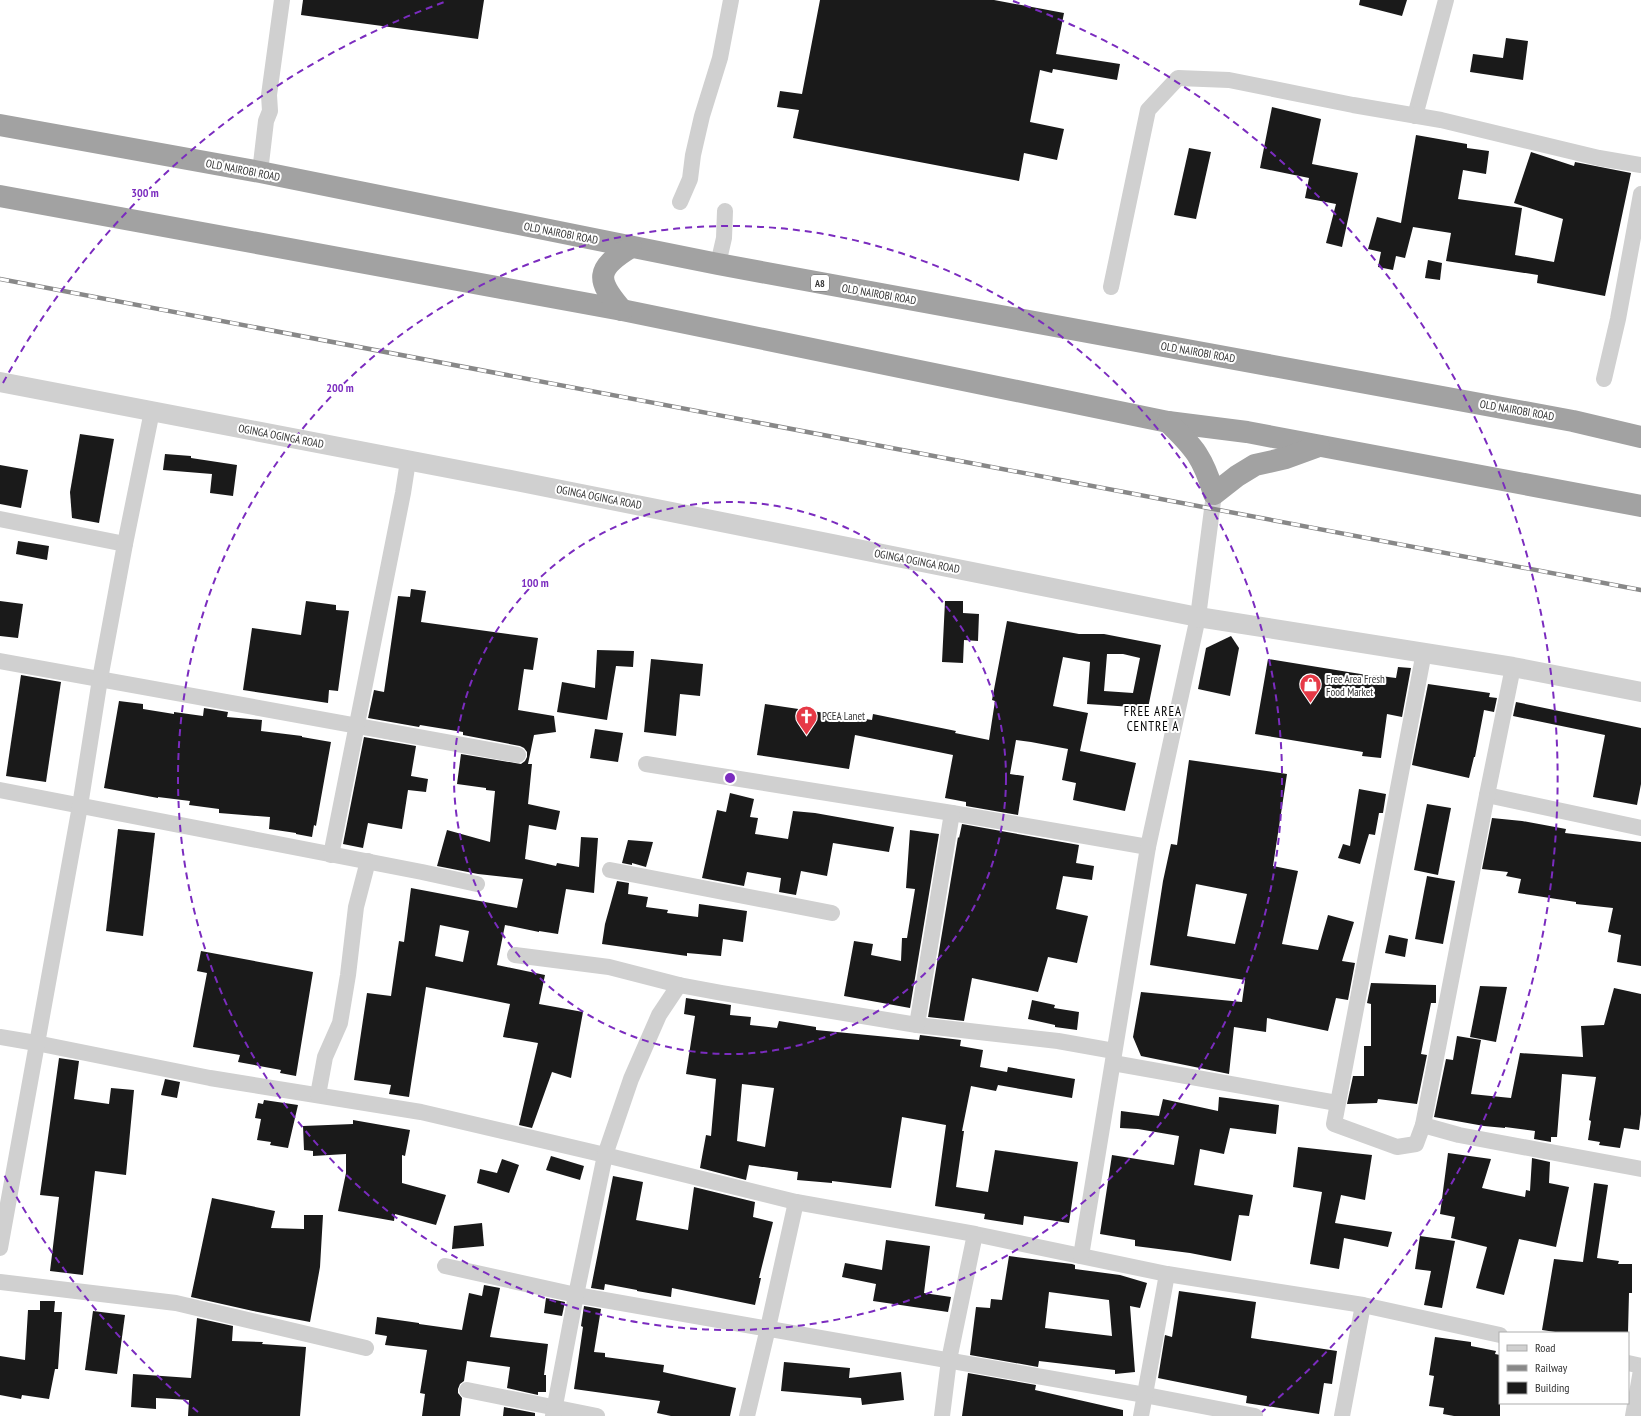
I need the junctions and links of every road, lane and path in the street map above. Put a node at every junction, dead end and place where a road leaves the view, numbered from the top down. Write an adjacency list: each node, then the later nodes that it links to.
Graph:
1 (282, 0): 7 (street)
2 (731, 0): 10 (street)
3 (1446, 0): 4 (street)
4 (1415, 116): 6 (street); 14 (street)
5 (0, 125): 7 (highway, OLD NAIROBI ROAD / A8)
6 (1641, 165)
7 (260, 172): 12 (highway, OLD NAIROBI ROAD / A8)
8 (1641, 194): 16 (street)
9 (0, 196): 15 (highway)
10 (680, 202)
11 (725, 211): 13 (street)
12 (631, 247): 13 (highway, OLD NAIROBI ROAD / A8); 15 (highway)
13 (718, 264): 20 (highway, OLD NAIROBI ROAD / A8)
14 (1111, 287)
15 (622, 310): 19 (highway)
16 (1604, 378)
17 (0, 382): 18 (street, OGINGA OGINGA ROAD)
18 (152, 411): 22 (street, OGINGA OGINGA ROAD); 26 (street)
19 (1168, 422): 21 (highway); 23 (highway)
20 (1641, 437)
21 (1319, 446): 23 (highway); 24 (highway)
22 (407, 465): 27 (street, OGINGA OGINGA ROAD); 33 (street)
23 (1214, 494): 27 (street)
24 (1641, 506)
25 (0, 519): 26 (street)
26 (125, 544): 31 (street)
27 (1198, 616): 28 (street, OGINGA OGINGA ROAD); 41 (street)
28 (1424, 652): 30 (street, OGINGA OGINGA ROAD); 54 (street)
29 (0, 660): 31 (street)
30 (1513, 667): 32 (street, OGINGA OGINGA ROAD); 37 (street)
31 (100, 679): 33 (street); 38 (street)
32 (1641, 692)
33 (356, 726): 34 (street); 42 (street)
34 (518, 755)
35 (646, 764): 39 (street)
36 (0, 790): 38 (street)
37 (1487, 795): 40 (street); 55 (street)
38 (80, 806): 42 (street); 51 (street)
39 (952, 813): 41 (street); 49 (street)
40 (1641, 828)
41 (1148, 847): 52 (street)
42 (331, 855): 43 (street)
43 (368, 861): 45 (street); 53 (street)
44 (610, 870): 46 (street)
45 (477, 884)
46 (832, 913)
47 (515, 955): 48 (street)
48 (679, 985): 49 (street); 56 (street)
49 (917, 1025): 52 (street)
50 (0, 1037): 51 (street)
51 (36, 1043): 53 (street); 60 (street)
52 (1114, 1057): 54 (street); 61 (street)
53 (318, 1095): 56 (street)
54 (1337, 1103): 55 (street)
55 (1422, 1125): 57 (street)
56 (605, 1155): 58 (street); 65 (street)
57 (1641, 1169)
58 (796, 1202): 59 (street); 67 (street)
59 (975, 1234): 61 (street); 70 (street)
60 (0, 1248)
61 (1081, 1256): 63 (street)
62 (444, 1266): 65 (street)
63 (1167, 1274): 66 (street); 75 (street)
64 (0, 1282): 69 (street)
65 (576, 1295): 67 (street); 76 (street)
66 (1362, 1305): 68 (street); 82 (street)
67 (768, 1328): 70 (street); 78 (street)
68 (1499, 1335)
69 (366, 1348)
70 (949, 1360): 75 (street); 79 (street)
71 (1629, 1363): 72 (street)
72 (1641, 1366)
73 (1641, 1370): 83 (street)
74 (467, 1390): 76 (street)
75 (1145, 1395): 80 (street); 81 (street)
76 (554, 1412): 77 (street)
77 (597, 1416)
78 (747, 1416)
79 (942, 1416)
80 (1141, 1416)
81 (1254, 1416)
82 (1342, 1416)
83 (1633, 1416)

